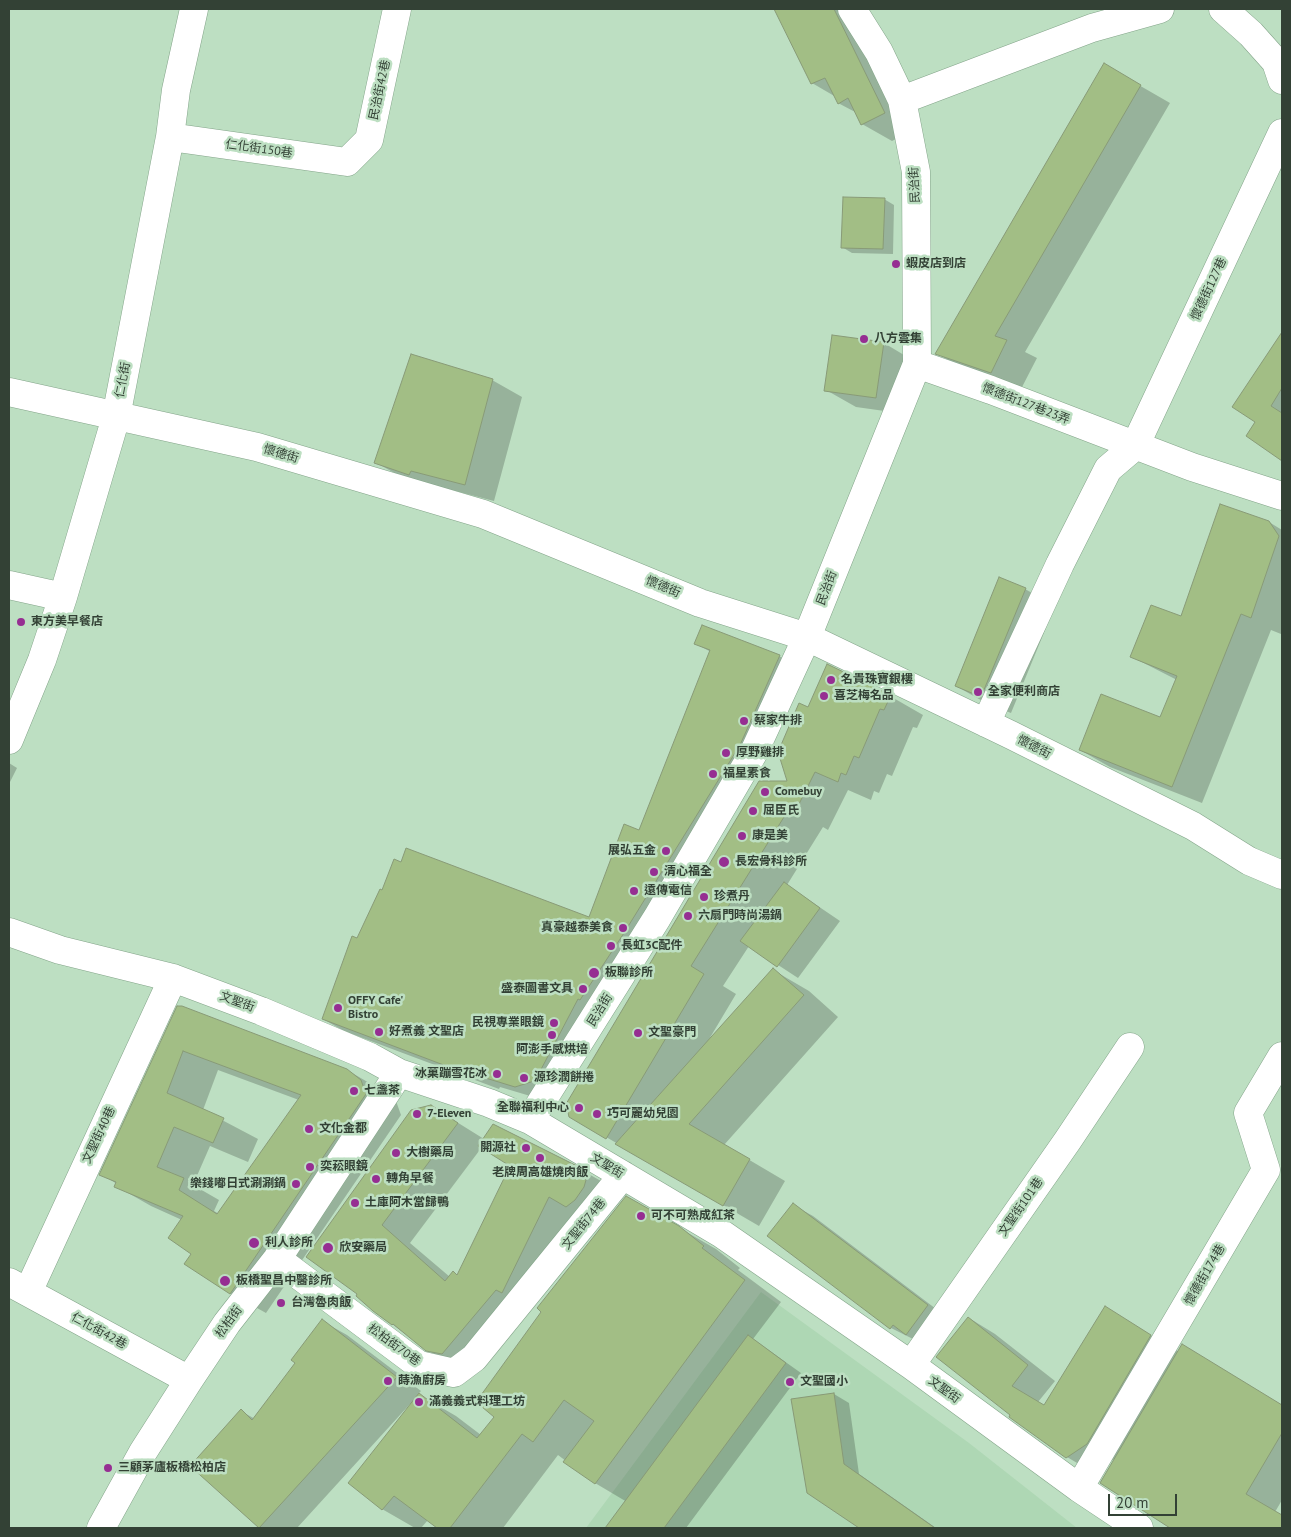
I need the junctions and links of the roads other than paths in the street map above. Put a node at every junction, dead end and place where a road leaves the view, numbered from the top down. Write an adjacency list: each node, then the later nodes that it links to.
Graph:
1 (194, 9): 9 (street, 仁化街)
2 (398, 9): 10 (street, 民治街42巷)
3 (852, 9): 7 (street, 民治街)
4 (1160, 9): 7 (street)
5 (1224, 9): 6 (street)
6 (1282, 80)
7 (902, 100): 11 (street, 民治街)
8 (1282, 133): 14 (street, 懷德街127巷)
9 (170, 137): 10 (street, 仁化街150巷); 13 (street, 仁化街)
10 (347, 162)
11 (916, 364): 14 (street, 懷德街127巷23弄); 18 (street, 民治街)
12 (9, 392): 13 (street, 懷德街)
13 (116, 416): 17 (street, 仁化街); 18 (street, 懷德街)
14 (1136, 446): 15 (street); 19 (street, 懷德街127巷)
15 (1282, 496)
16 (9, 585): 17 (street)
17 (63, 597): 20 (street, 仁化街)
18 (808, 637): 19 (street, 懷德街); 27 (street, 民治街)
19 (986, 723): 21 (street, 懷德街)
20 (9, 740)
21 (1282, 875)
22 (9, 932): 23 (street, 文聖街)
23 (173, 978): 26 (street, 文聖街); 31 (street, 文聖街40巷)
24 (1130, 1047): 32 (street, 文聖街101巷)
25 (1282, 1056): 34 (street, 懷德街174巷)
26 (399, 1073): 27 (street, 文聖街); 29 (street, 松柏街)
27 (530, 1120): 28 (street, 文聖街)
28 (623, 1175): 30 (street, 文聖街74巷); 32 (street, 文聖街)
29 (277, 1259): 30 (street, 松柏街70巷); 33 (street, 松柏街)
30 (545, 1272)
31 (18, 1287): 33 (street, 仁化街42巷)
32 (910, 1365): 34 (street, 文聖街)
33 (189, 1380): 35 (street, 松柏街)
34 (1079, 1488): 36 (street, 文聖街)
35 (101, 1528)
36 (1139, 1528)

